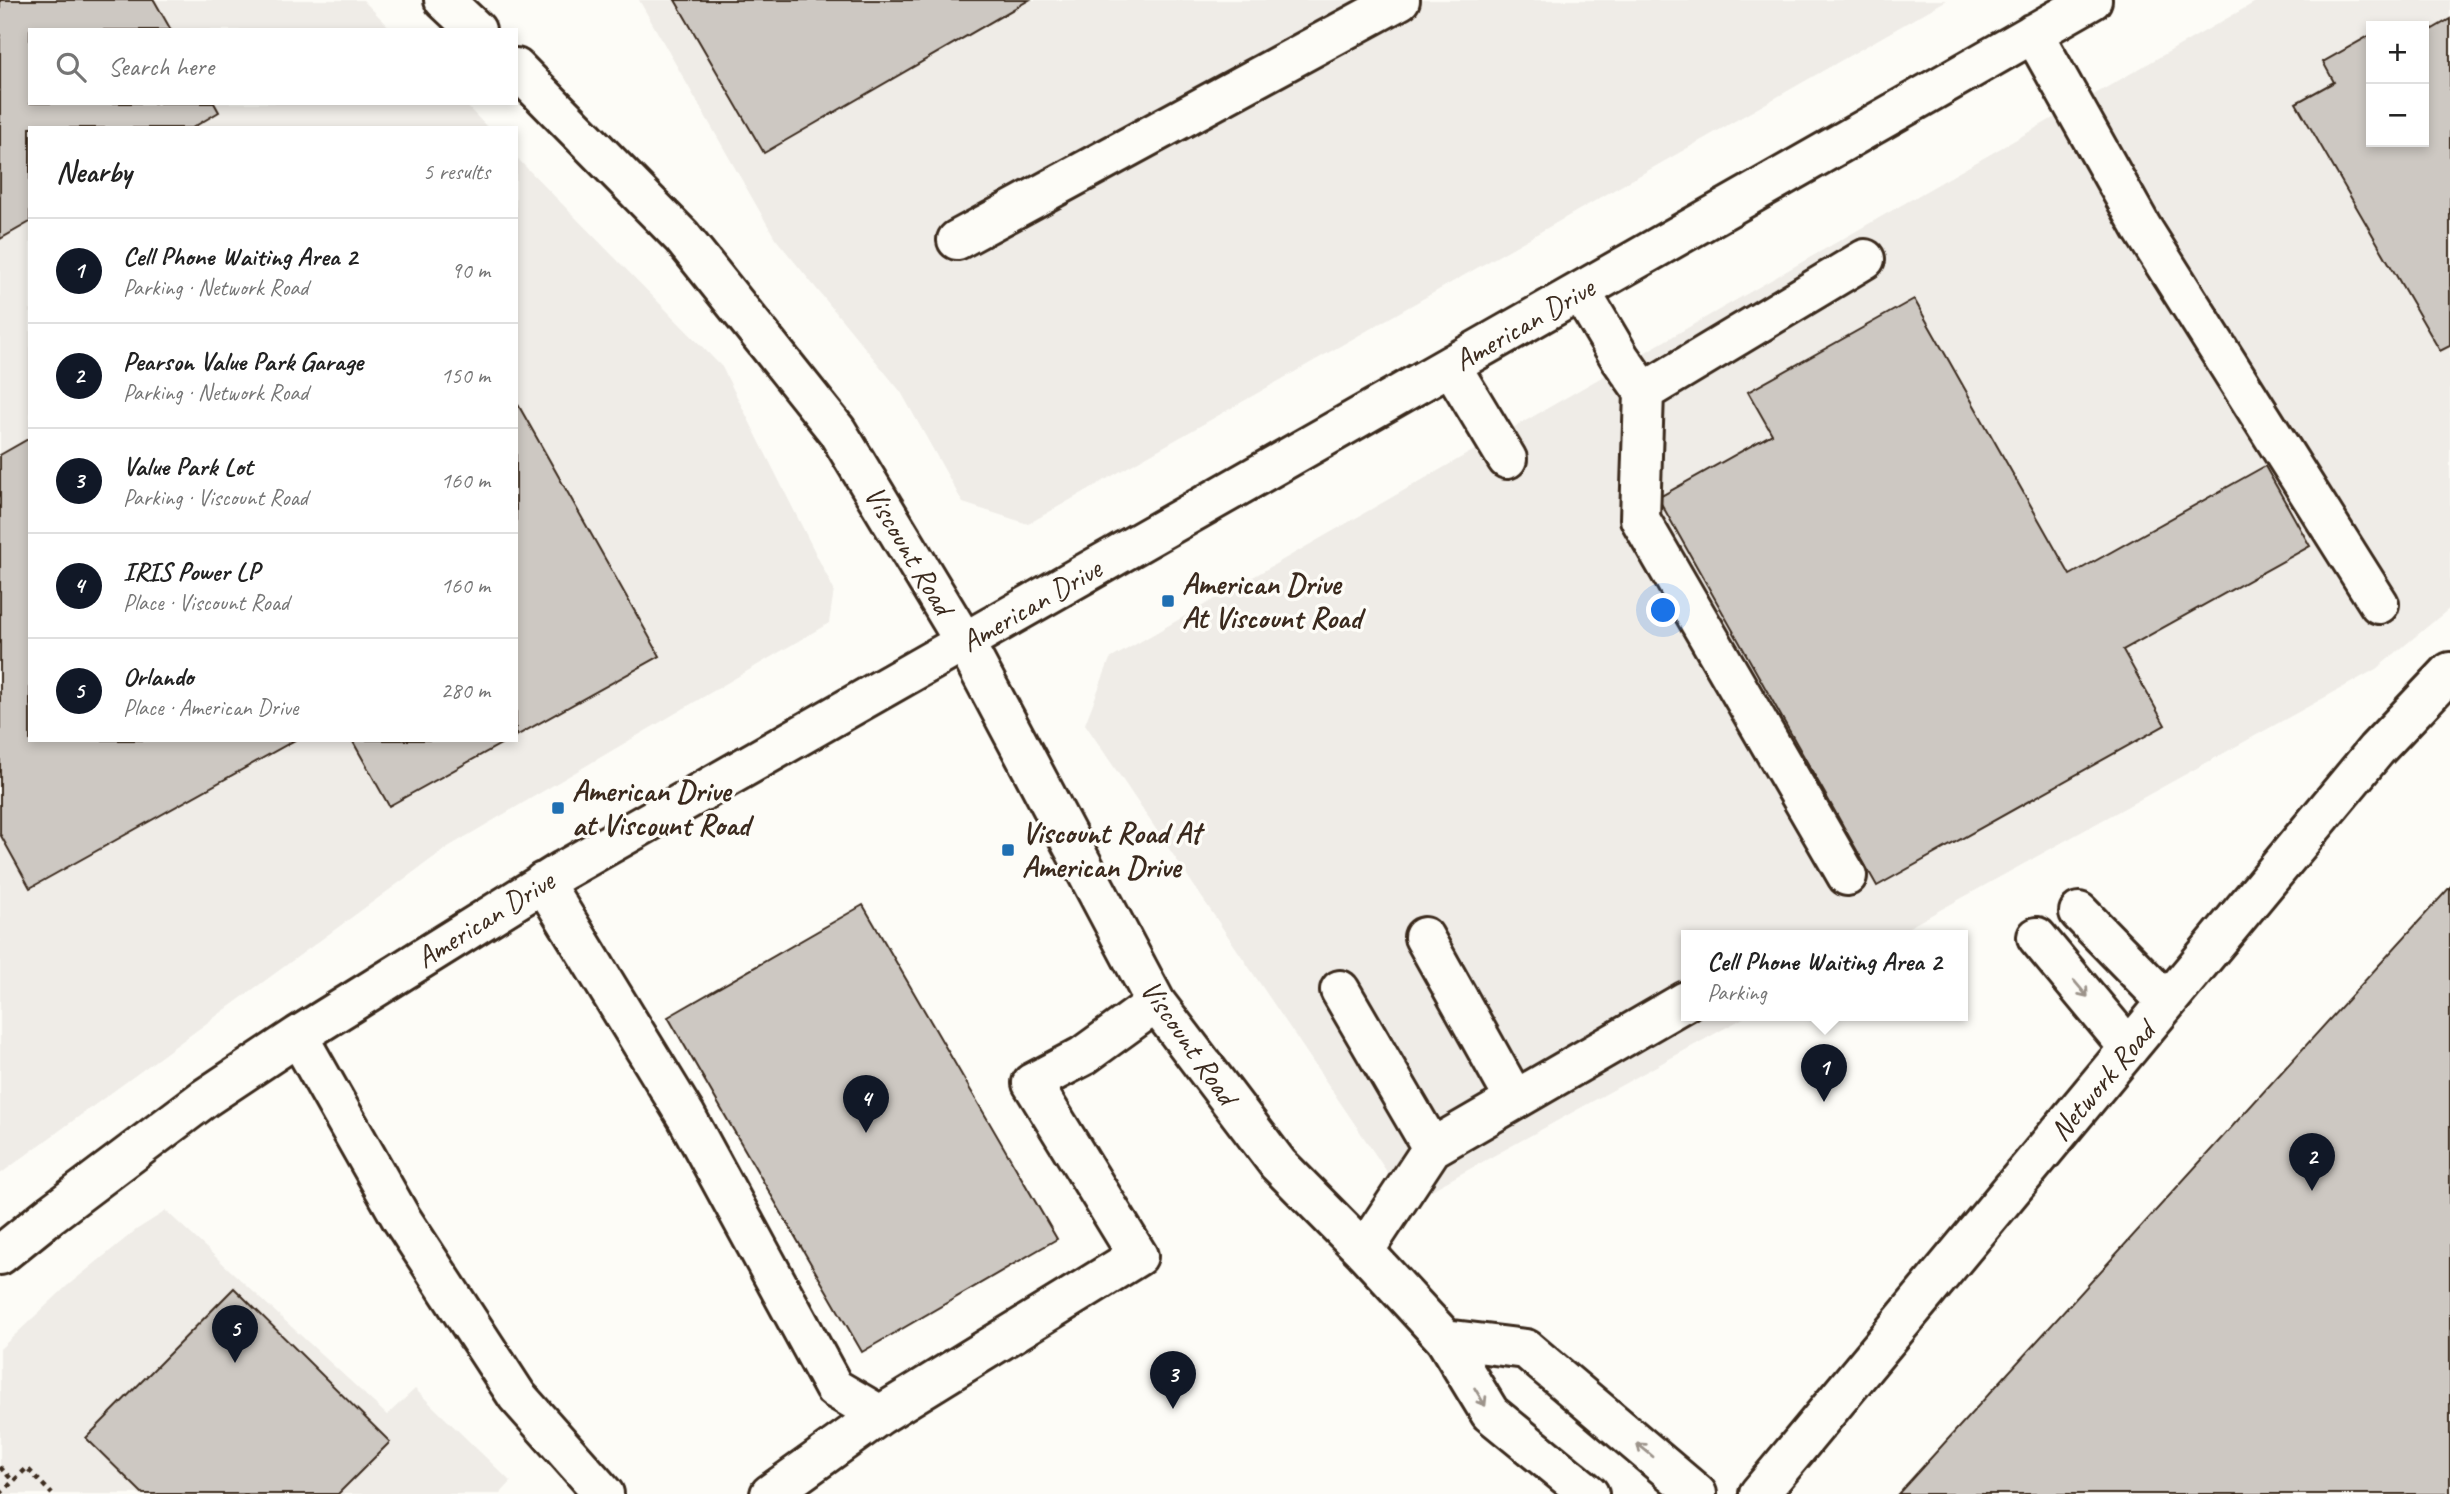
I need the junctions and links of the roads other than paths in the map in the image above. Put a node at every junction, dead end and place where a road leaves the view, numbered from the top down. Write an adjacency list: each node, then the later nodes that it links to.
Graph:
1 (444, 0): 4 (street)
2 (1400, 0): 7 (street)
3 (2092, 0): 5 (street, American Drive)
4 (473, 28)
5 (2034, 33): 9 (street, American Drive); 13 (street)
6 (518, 70): 14 (street, Viscount Road)
7 (957, 240)
8 (1865, 259): 11 (street)
9 (1581, 292): 10 (street, American Drive); 11 (street)
10 (1451, 366): 12 (street); 14 (street, American Drive)
11 (1644, 392): 16 (street)
12 (1507, 459)
13 (2379, 604)
14 (965, 643): 17 (street, American Drive); 23 (street, Viscount Road)
15 (2450, 672): 22 (street, Network Road)
16 (1847, 876)
17 (543, 883): 25 (street, American Drive); 32 (street)
18 (2079, 912): 22 (street)
19 (1424, 937): 27 (street)
20 (2037, 937): 26 (street, one-way to 26)
21 (1339, 990): 28 (street)
22 (2167, 1002): 26 (street, Network Road)
23 (1156, 1003): 29 (street, Viscount Road); 32 (street)
24 (1681, 1004): 27 (street)
25 (298, 1036): 30 (street, American Drive); 33 (street)
26 (2129, 1048): 37 (street, Network Road)
27 (1516, 1100): 28 (street)
28 (1432, 1148): 29 (street)
29 (1364, 1251): 31 (street, Viscount Road)
30 (0, 1255)
31 (1445, 1339): 35 (street, Viscount Road, one-way to 35); 36 (street, one-way to 31)
32 (880, 1415): 34 (street)
33 (604, 1494)
34 (770, 1494)
35 (1589, 1494)
36 (1697, 1494)
37 (1759, 1494)

